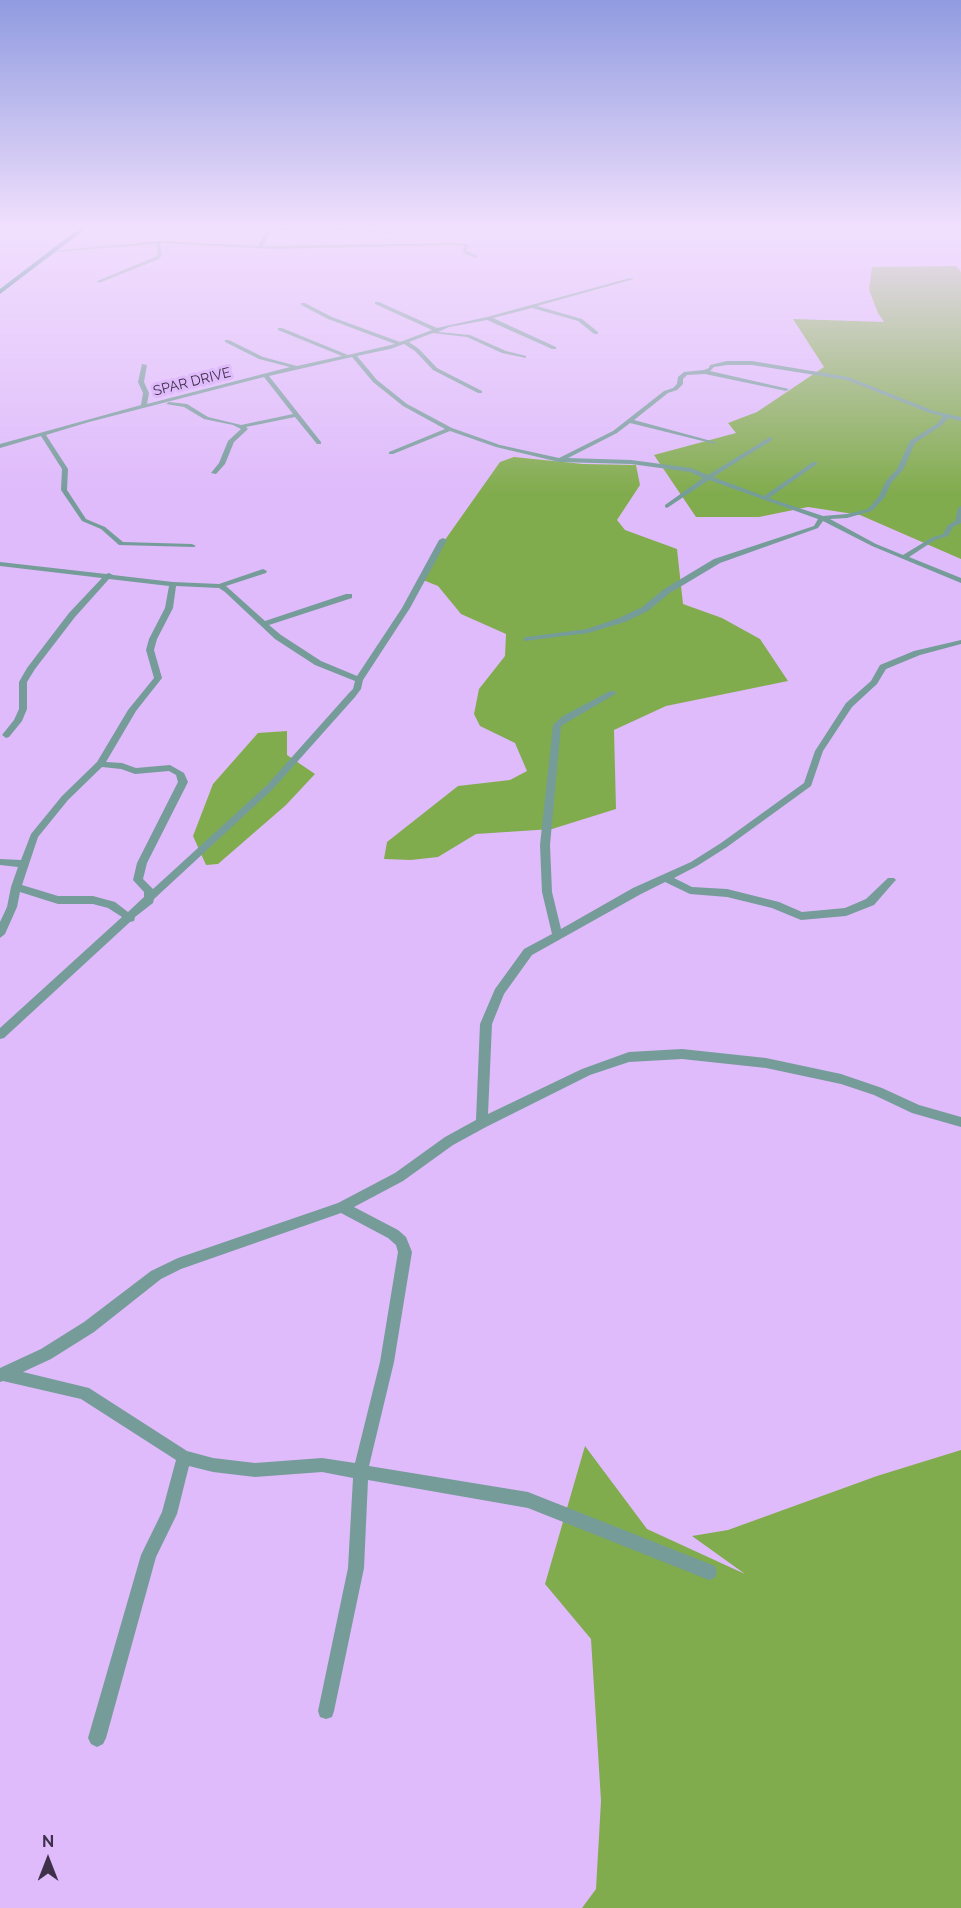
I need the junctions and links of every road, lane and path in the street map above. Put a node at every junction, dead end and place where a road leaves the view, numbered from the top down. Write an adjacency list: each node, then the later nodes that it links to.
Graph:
1 (326, 316): 10 (street)
2 (404, 316): 7 (street)
3 (495, 316): 5 (street, SPAR DRIVE)
4 (566, 316): 8 (street)
5 (488, 318): 7 (street, SPAR DRIVE); 11 (street)
6 (280, 329): 12 (street)
7 (434, 331): 10 (street, SPAR DRIVE); 13 (street)
8 (596, 333)
9 (227, 341): 15 (street)
10 (403, 344): 12 (street, SPAR DRIVE); 19 (street)
11 (554, 348)
12 (350, 356): 15 (street, SPAR DRIVE); 27 (street)
13 (524, 357)
14 (144, 365): 21 (street)
15 (298, 367): 17 (street, SPAR DRIVE)
16 (705, 372): 18 (street); 23 (street); 25 (street)
17 (266, 376): 20 (street, SPAR DRIVE); 22 (street)
18 (786, 389)
19 (480, 392)
20 (160, 403): 21 (street, SPAR DRIVE); 26 (street)
21 (144, 406): 28 (street, SPAR DRIVE)
22 (297, 415): 26 (street); 30 (street)
23 (946, 416): 24 (street); 41 (street)
24 (961, 419)
25 (630, 421): 31 (street); 34 (street)
26 (242, 426): 36 (street)
27 (450, 429): 33 (street); 34 (street)
28 (43, 435): 32 (street, SPAR DRIVE); 43 (street)
29 (770, 439): 37 (street)
30 (319, 443)
31 (713, 443)
32 (0, 446)
33 (391, 453)
34 (559, 460): 37 (street)
35 (815, 463): 38 (street)
36 (214, 473)
37 (710, 476): 38 (street); 39 (street)
38 (765, 498): 41 (street)
39 (668, 506)
40 (961, 508): 44 (street)
41 (822, 518): 44 (street); 53 (street)
42 (443, 540): 55 (street)
43 (192, 546)
44 (906, 556): 48 (street)
45 (0, 564): 47 (street)
46 (262, 571): 50 (street)
47 (109, 575): 49 (street); 57 (street)
48 (961, 581)
49 (173, 584): 50 (street); 58 (street)
50 (220, 586): 52 (street)
51 (349, 596): 52 (street)
52 (264, 624): 55 (street)
53 (527, 639)
54 (958, 646): 61 (street)
55 (359, 680): 64 (street)
56 (613, 693): 67 (street)
57 (6, 735)
58 (100, 764): 60 (street); 64 (street)
59 (0, 862): 60 (street)
60 (24, 864): 63 (street)
61 (666, 878): 62 (street); 67 (street)
62 (891, 880)
63 (16, 887): 65 (street); 66 (street)
64 (149, 900): 65 (street)
65 (129, 918): 68 (street)
66 (0, 934)
67 (558, 936): 70 (street)
68 (0, 1035)
69 (961, 1122): 70 (street)
70 (482, 1123): 71 (street)
71 (342, 1207): 72 (street); 74 (street)
72 (2, 1375): 73 (street)
73 (184, 1457): 74 (street); 77 (street)
74 (361, 1470): 75 (street); 76 (street)
75 (710, 1572)
76 (326, 1711)
77 (97, 1738)

